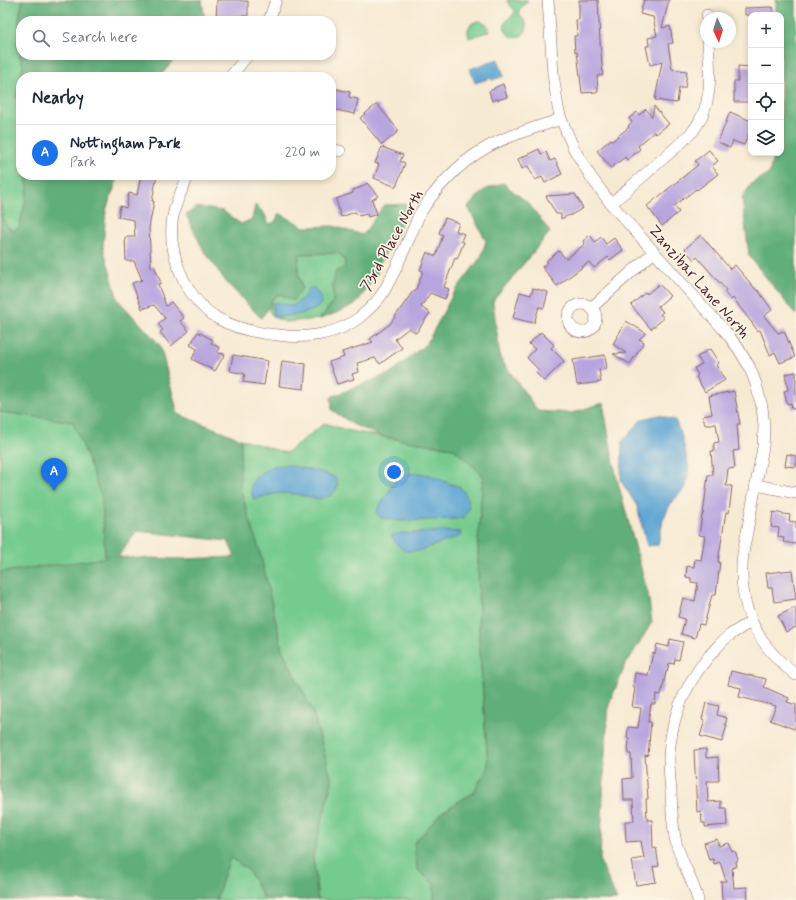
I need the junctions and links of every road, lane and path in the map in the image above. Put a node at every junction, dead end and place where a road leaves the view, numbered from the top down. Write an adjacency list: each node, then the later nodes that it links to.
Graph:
1 (276, 0): 3 (street)
2 (548, 0): 7 (street, Zanzibar Lane North)
3 (271, 16)
4 (708, 48): 9 (street)
5 (244, 60): 6 (street)
6 (234, 72)
7 (561, 119): 8 (street, 73rd Place North); 9 (street, Zanzibar Lane North)
8 (187, 180)
9 (611, 204): 10 (street, Zanzibar Lane North)
10 (654, 252): 11 (street); 12 (street, Zanzibar Lane North)
11 (591, 308)
12 (756, 485): 13 (street); 14 (street, Zanzibar Lane North)
13 (796, 493)
14 (751, 622): 15 (street, Zanzibar Lane North); 16 (street)
15 (796, 675)
16 (698, 900)

